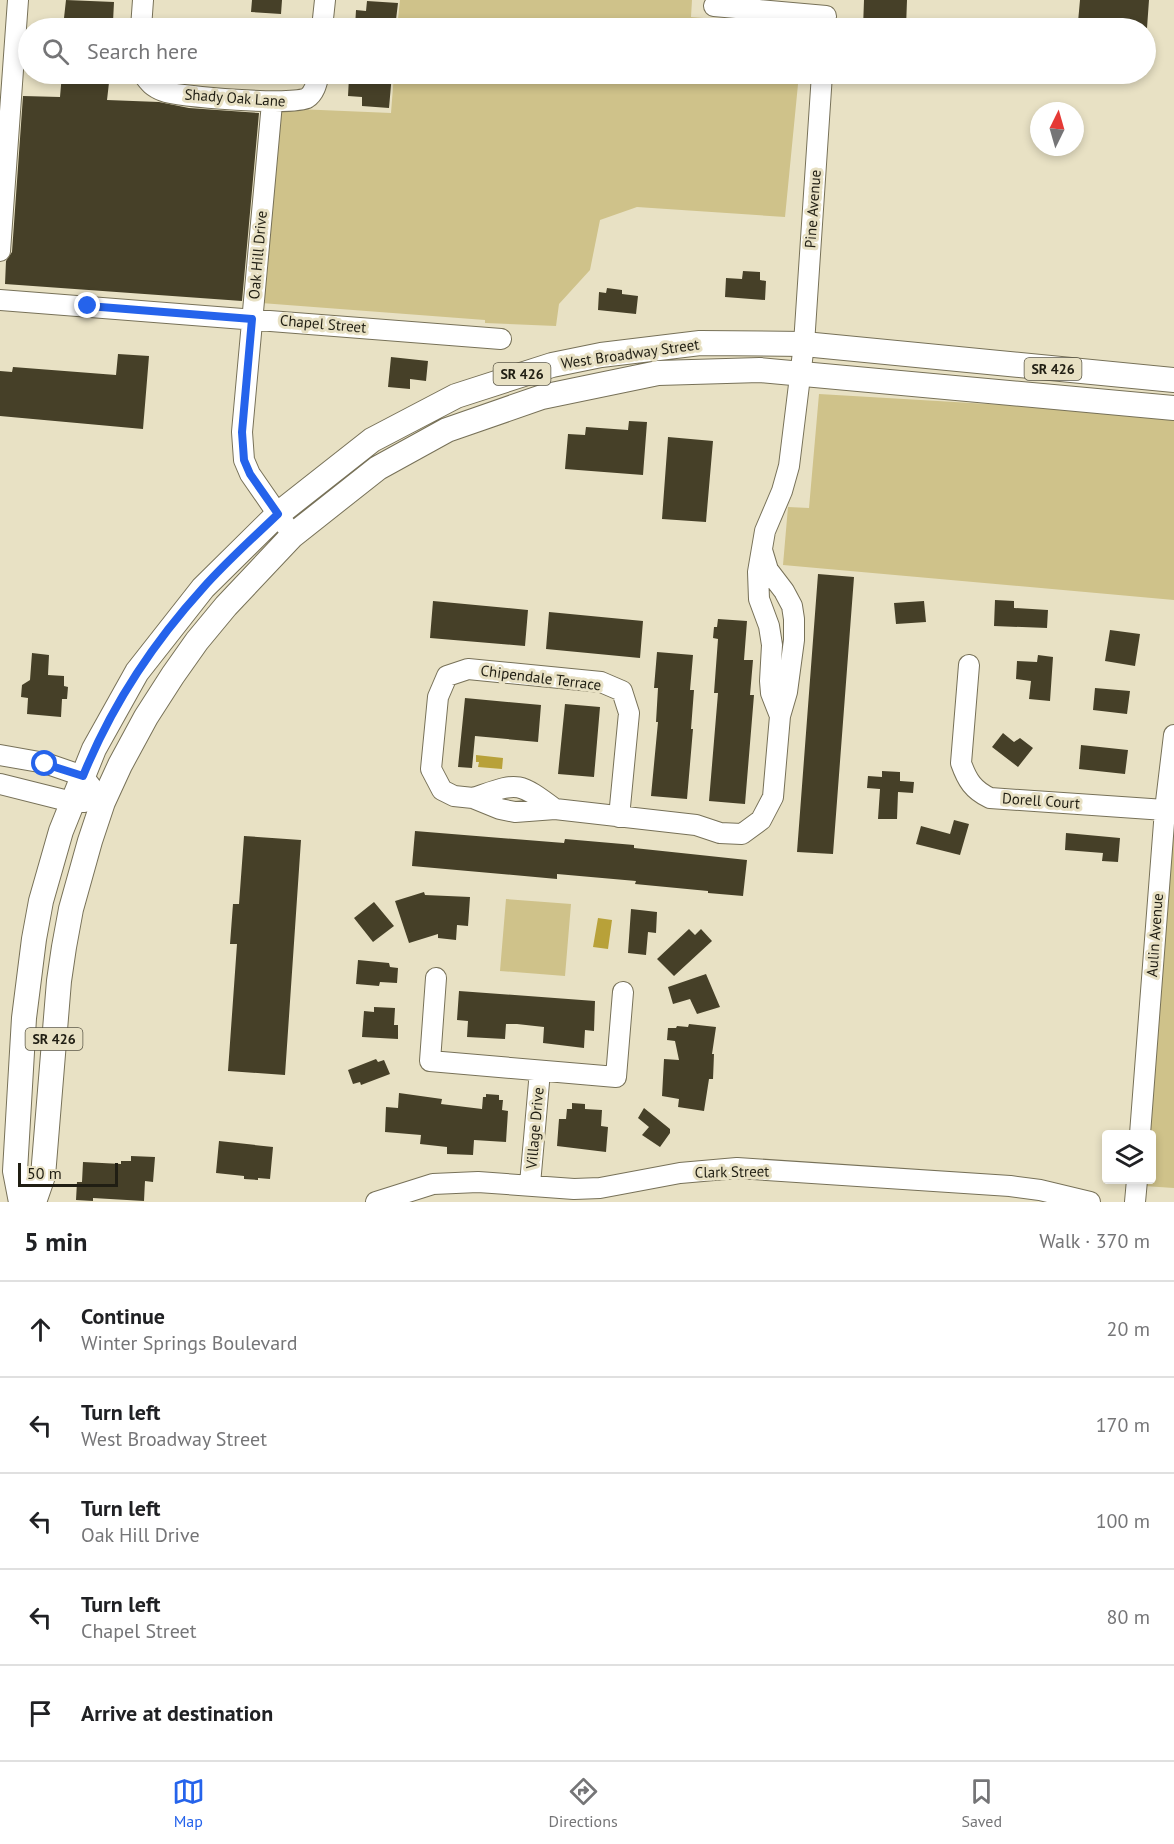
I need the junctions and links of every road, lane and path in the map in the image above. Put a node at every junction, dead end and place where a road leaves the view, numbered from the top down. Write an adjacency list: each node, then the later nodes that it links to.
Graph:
1 (18, 0): 12 (street)
2 (143, 0): 6 (street)
3 (325, 0): 7 (street)
4 (714, 6): 5 (street)
5 (826, 15)
6 (142, 18)
7 (323, 18)
8 (148, 84): 11 (street, Shady Oak Lane)
9 (316, 84): 11 (street, Shady Oak Lane)
10 (821, 84): 16 (street, Pine Avenue)
11 (272, 103): 14 (street, Oak Hill Drive)
12 (0, 250)
13 (0, 300): 14 (street, Chapel Street)
14 (252, 319): 15 (street, Chapel Street); 22 (street, Oak Hill Drive)
15 (501, 339)
16 (804, 344): 17 (street, Chipendale Terrace); 18 (main road, West Broadway Street / SR 426); 22 (main road, West Broadway Street / SR 426)
17 (800, 373): 20 (main road, West Broadway Street / SR 426); 23 (main road, West Broadway Street / SR 426); 24 (street, Chipendale Terrace)
18 (1149, 379): 19 (main road, West Broadway Street / SR 426); 20 (main road)
19 (1174, 380)
20 (1090, 400): 21 (main road, West Broadway Street / SR 426)
21 (1174, 408)
22 (278, 514): 23 (street, Oak Hill Drive); 33 (main road, West Broadway Street / SR 426)
23 (292, 536): 36 (main road, West Broadway Street / SR 426)
24 (762, 550): 25 (street, Chipendale Terrace); 26 (street, Chipendale Terrace)
25 (778, 583): 26 (street); 27 (street, Chipendale Terrace)
26 (757, 590): 28 (street, Chipendale Terrace)
27 (794, 619): 28 (street); 30 (street, Chipendale Terrace)
28 (769, 626): 30 (street, Chipendale Terrace)
29 (969, 665): 37 (street, Dorell Court)
30 (780, 716): 38 (street, Chipendale Terrace)
31 (1174, 735): 37 (street, Aulin Avenue)
32 (0, 755): 33 (street)
33 (83, 776): 35 (main road, West Broadway Street / SR 426); 36 (street)
34 (0, 784): 35 (street)
35 (72, 802): 36 (street); 46 (main road, West Broadway Street / SR 426)
36 (103, 802): 47 (main road, West Broadway Street / SR 426)
37 (1165, 810): 42 (street, Aulin Avenue)
38 (619, 817): 38 (street, Chipendale Terrace)
39 (436, 978): 41 (street)
40 (623, 992): 41 (street)
41 (540, 1071): 43 (street, Village Drive)
42 (1140, 1130)
43 (530, 1184): 45 (street, Clark Street); 48 (street, Clark Street)
44 (1137, 1184): 50 (street)
45 (601, 1195): 49 (street, Clark Street)
46 (21, 1202)
47 (34, 1202)
48 (376, 1202)
49 (1090, 1202)
50 (1135, 1202)

